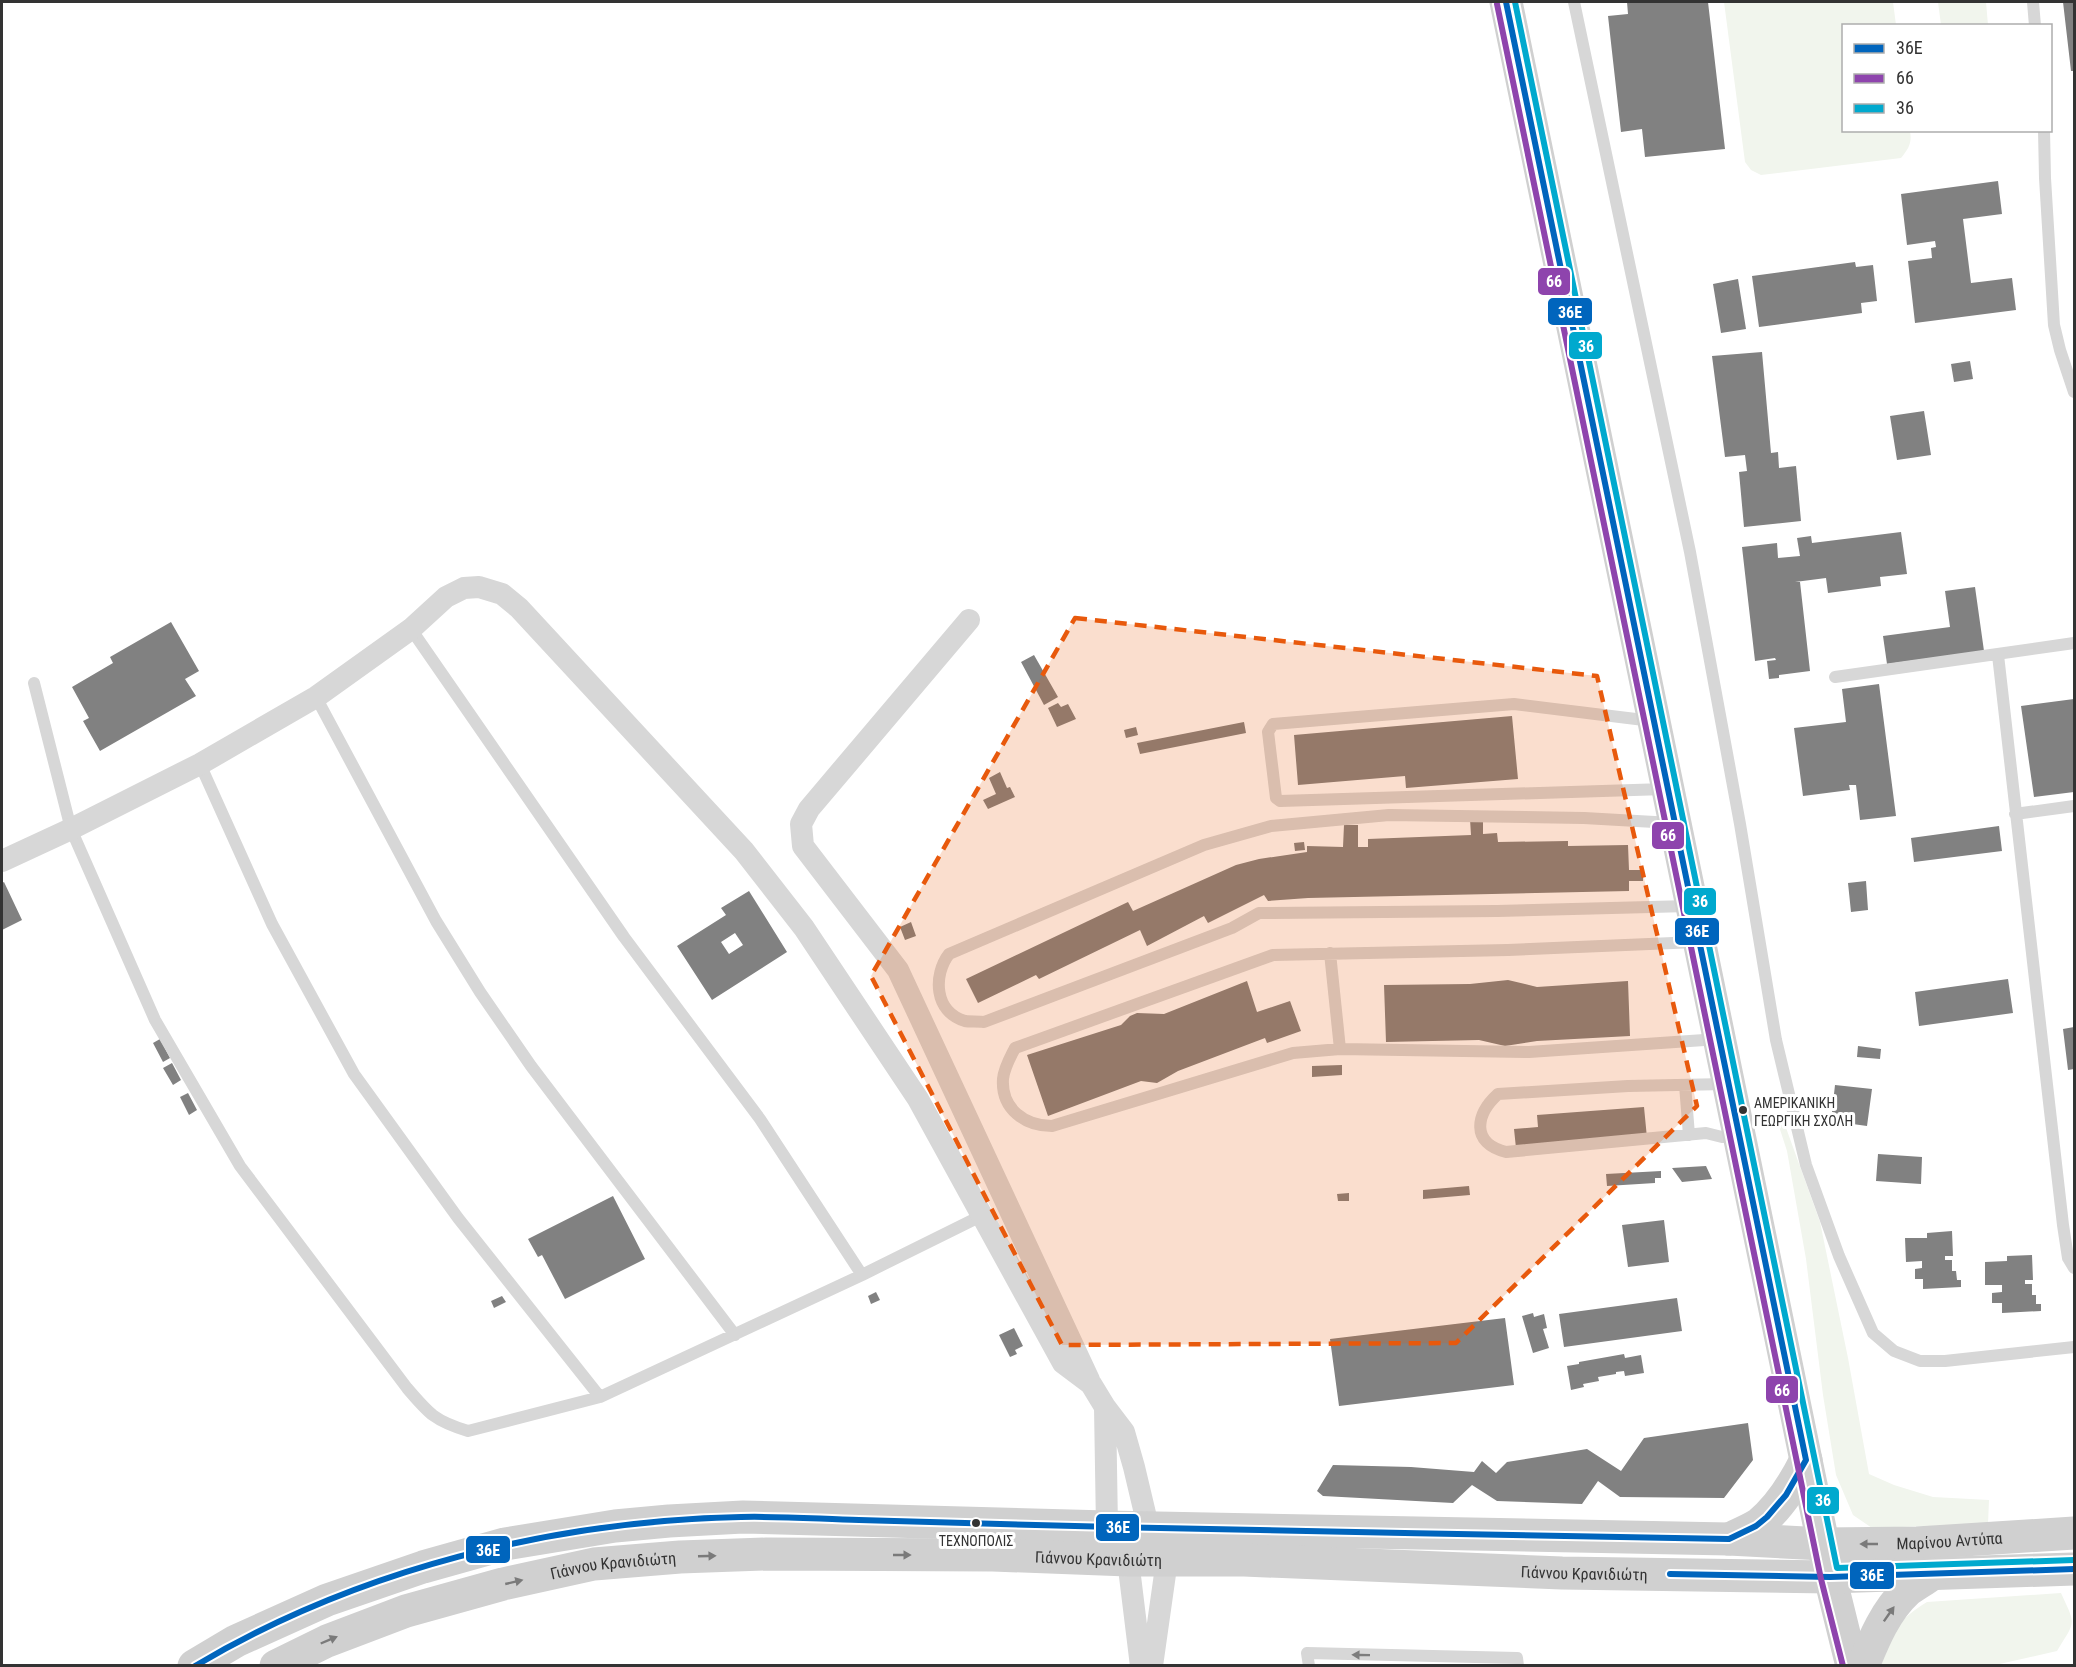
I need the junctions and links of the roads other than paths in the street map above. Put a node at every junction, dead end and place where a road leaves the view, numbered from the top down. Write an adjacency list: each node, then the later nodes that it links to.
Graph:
1 (1506, 2): 14 (street)
2 (1574, 2): 35 (lane)
3 (2033, 2): 4 (lane)
4 (2035, 24)
5 (2044, 132): 6 (lane)
6 (2074, 392)
7 (969, 620): 36 (street)
8 (411, 629): 13 (street); 31 (street); 33 (lane)
9 (2074, 644): 10 (lane)
10 (1998, 655): 11 (lane); 18 (lane)
11 (1836, 677)
12 (34, 683): 20 (lane)
13 (316, 698): 15 (street); 34 (lane)
14 (1656, 721): 16 (street); 16 (lane)
15 (200, 764): 20 (street); 37 (lane)
16 (1669, 789): 19 (street)
17 (2074, 807): 18 (lane)
18 (2015, 814): 32 (lane)
19 (1676, 824): 22 (street); 22 (lane)
20 (71, 829): 21 (street); 37 (lane)
21 (2, 861)
22 (1693, 906): 23 (street)
23 (1701, 941): 24 (lane); 25 (street)
24 (1330, 953): 26 (lane); 26 (lane)
25 (1720, 1039): 26 (lane); 27 (street)
26 (1340, 1049)
27 (1730, 1084): 28 (lane); 30 (street)
28 (1684, 1085): 29 (lane); 29 (lane)
29 (1689, 1135): 30 (lane)
30 (1740, 1136): 39 (street)
31 (981, 1216): 33 (lane); 36 (street)
32 (2074, 1268)
33 (862, 1275): 34 (lane)
34 (735, 1335): 37 (lane)
35 (2074, 1347)
36 (1091, 1384): 38 (street)
37 (600, 1397)
38 (1105, 1407): 40 (street); 41 (street)
39 (1806, 1461): 43 (street); 44 (street)
40 (1148, 1526): 41 (street, Γιάννου Κρανιδιώτη); 43 (street, Γιάννου Κρανιδιώτη)
41 (1107, 1527): 50 (street, Γιάννου Κρανιδιώτη)
42 (2074, 1533): 44 (street, Μαρίνου Αντύπα, one-way to 44)
43 (1729, 1539): 44 (street, Γιάννου Κρανιδιώτη)
44 (1823, 1544): 49 (street)
45 (1128, 1560): 46 (street, Γιάννου Κρανιδιώτη); 51 (street, Γιάννου Κρανιδιώτη, one-way to 45); 52 (street)
46 (1167, 1560): 49 (street, Γιάννου Κρανιδιώτη); 53 (street)
47 (2074, 1569): 48 (street, Μαρίνου Αντύπα)
48 (1932, 1574): 49 (street, Μαρίνου Αντύπα); 57 (street, one-way to 48)
49 (1830, 1577): 56 (street)
50 (194, 1665)
51 (276, 1665)
52 (1141, 1665)
53 (1152, 1665)
54 (1310, 1665): 55 (lane, one-way to 54)
55 (1518, 1665)
56 (1852, 1665)
57 (1863, 1665)

